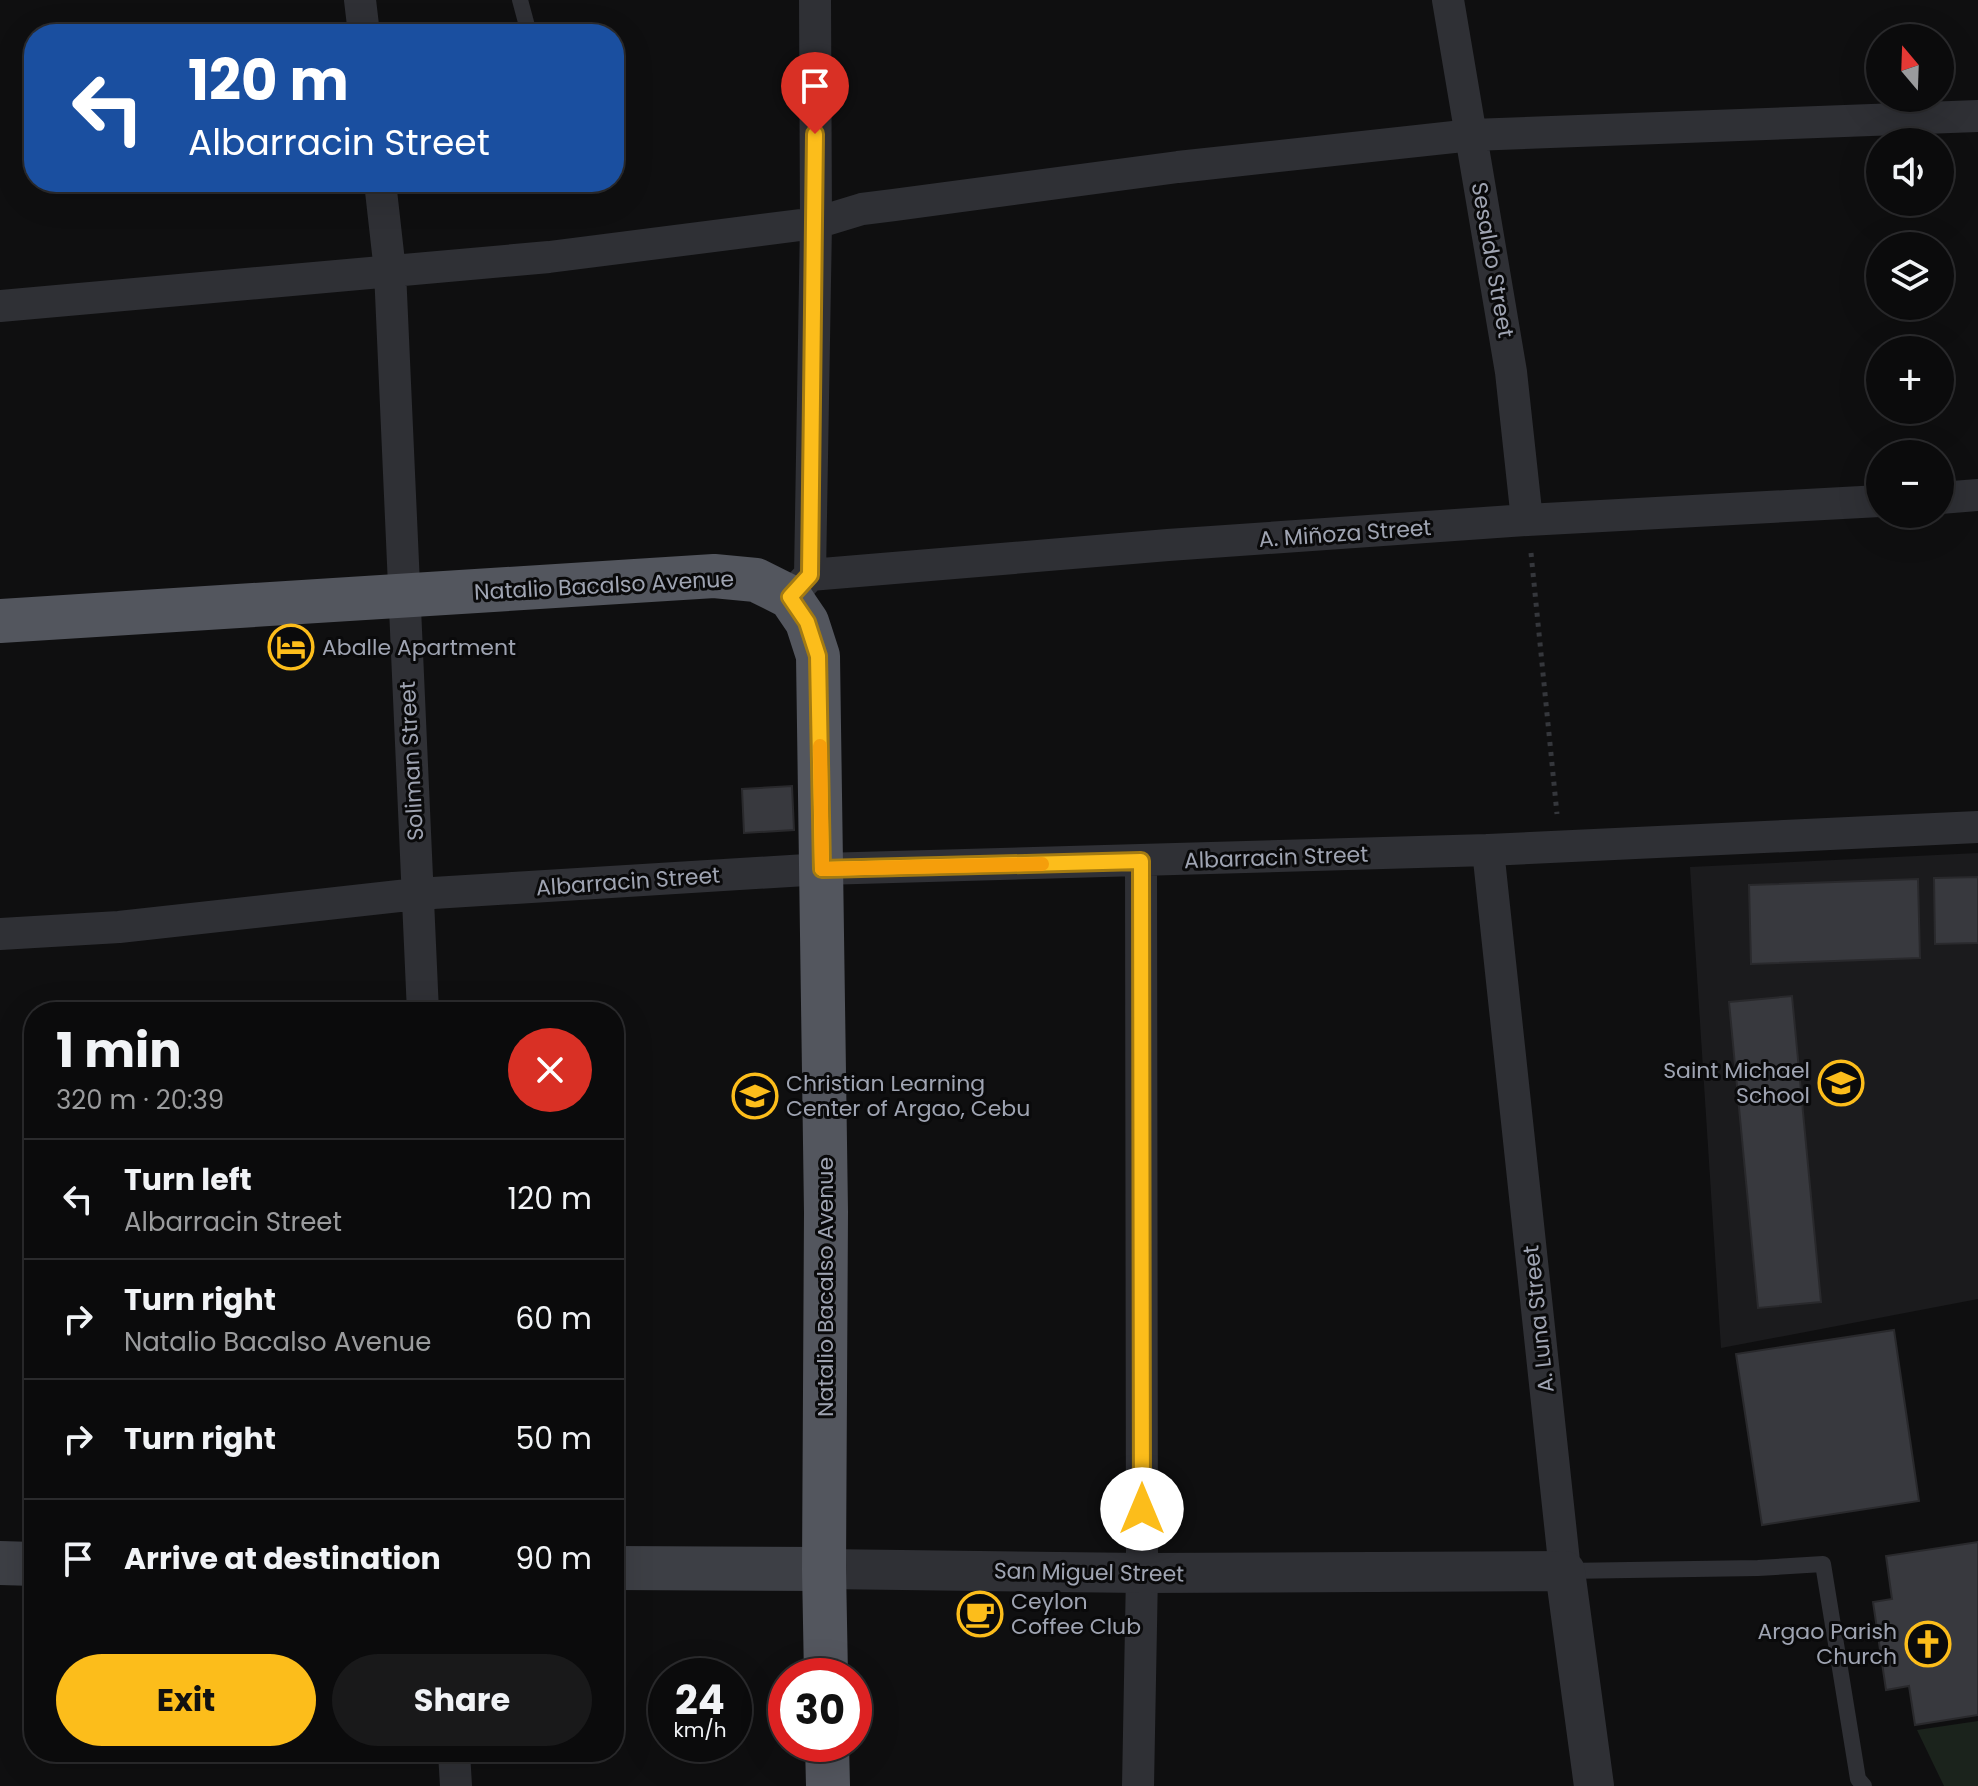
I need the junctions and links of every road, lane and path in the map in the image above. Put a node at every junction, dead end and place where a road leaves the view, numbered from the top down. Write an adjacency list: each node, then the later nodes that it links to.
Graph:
1 (360, 0): 5 (street)
2 (520, 0): 6 (lane)
3 (815, 0): 10 (street)
4 (1448, 0): 8 (street, Sesaldo Street)
5 (363, 24)
6 (526, 24)
7 (1978, 116): 8 (street)
8 (1472, 135): 10 (street); 16 (street, Sesaldo Street)
9 (381, 192): 11 (street, Soliman Street)
10 (816, 223): 11 (street); 17 (street)
11 (390, 271): 12 (street); 18 (street, Soliman Street)
12 (0, 306)
13 (1978, 495): 14 (street)
14 (1954, 497)
15 (1866, 502): 16 (street, A. Miñoza Street)
16 (1527, 520): 17 (street, A. Miñoza Street); 21 (path)
17 (800, 586): 18 (highway, Natalio Bacalso Avenue); 24 (highway, Natalio Bacalso Avenue)
18 (403, 595): 19 (highway, Natalio Bacalso Avenue); 25 (street, Soliman Street)
19 (0, 621)
20 (1978, 827): 21 (street, Albarracin Street)
21 (1560, 847): 22 (street, Albarracin Street)
22 (1488, 850): 23 (street, Albarracin Street); 32 (street, A. Luna Street)
23 (1141, 861): 24 (street, Albarracin Street); 33 (street)
24 (822, 869): 25 (street, Albarracin Street); 31 (highway, Natalio Bacalso Avenue)
25 (417, 894): 26 (street, Albarracin Street); 27 (street, Soliman Street)
26 (0, 934)
27 (422, 1002)
28 (0, 1563): 29 (main road)
29 (24, 1564)
30 (624, 1568): 31 (main road, San Miguel Street)
31 (824, 1569): 33 (street, San Miguel Street); 34 (highway, Natalio Bacalso Avenue)
32 (1565, 1571): 33 (street, San Miguel Street); 40 (street, A. Luna Street); 41 (lane)
33 (1142, 1573): 39 (street)
34 (826, 1658)
35 (455, 1762): 37 (street)
36 (827, 1762): 38 (highway)
37 (456, 1786)
38 (828, 1786)
39 (1138, 1786)
40 (1594, 1786)
41 (1864, 1786)

